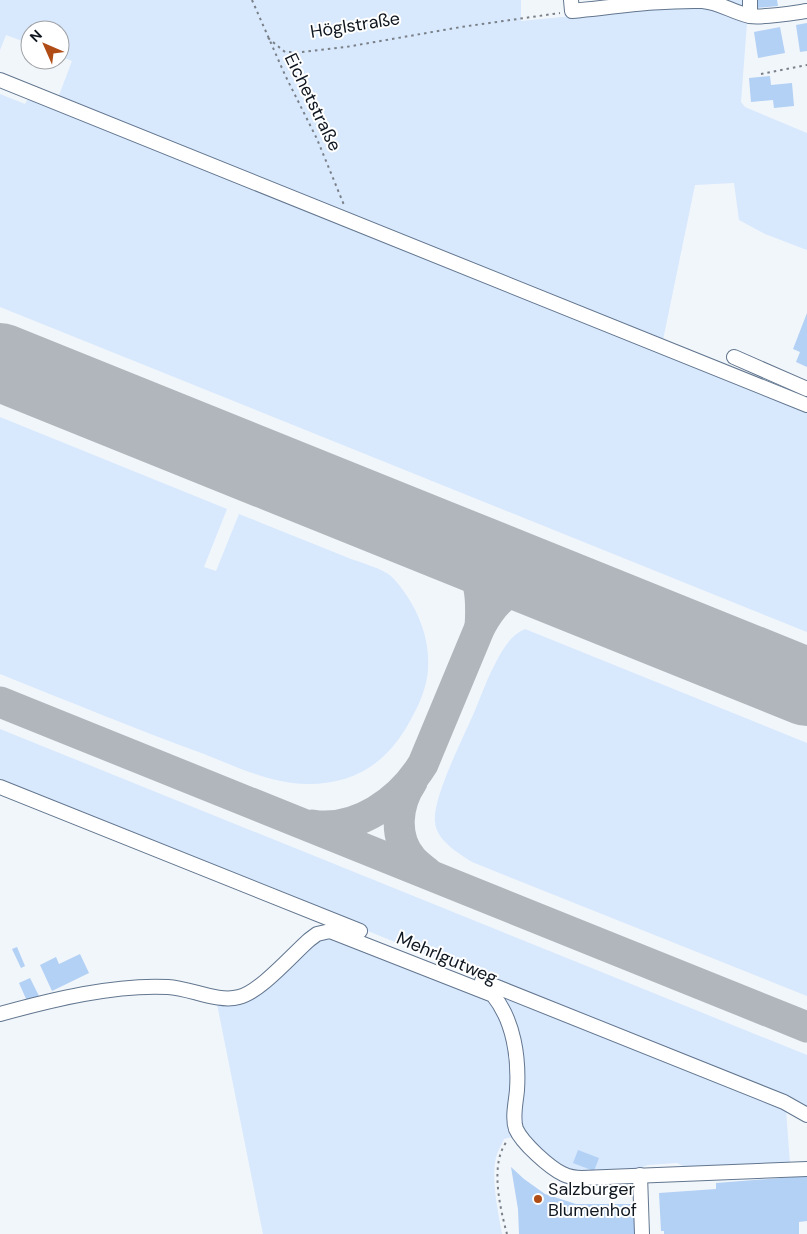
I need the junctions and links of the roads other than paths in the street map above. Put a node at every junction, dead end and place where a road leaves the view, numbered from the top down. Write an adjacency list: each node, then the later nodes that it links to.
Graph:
1 (750, 0): 5 (street)
2 (659, 1): 3 (street); 5 (street)
3 (571, 6)
4 (807, 10): 5 (street)
5 (750, 16)
6 (0, 80): 9 (street)
7 (734, 357): 8 (street)
8 (807, 389)
9 (807, 405)
10 (0, 786): 11 (street)
11 (494, 990): 12 (street, Mehrlgutweg); 13 (street); 15 (street, Mehrlgutweg)
12 (0, 1014)
13 (807, 1115)
14 (807, 1169): 15 (street)
15 (640, 1175): 16 (street)
16 (642, 1234)

